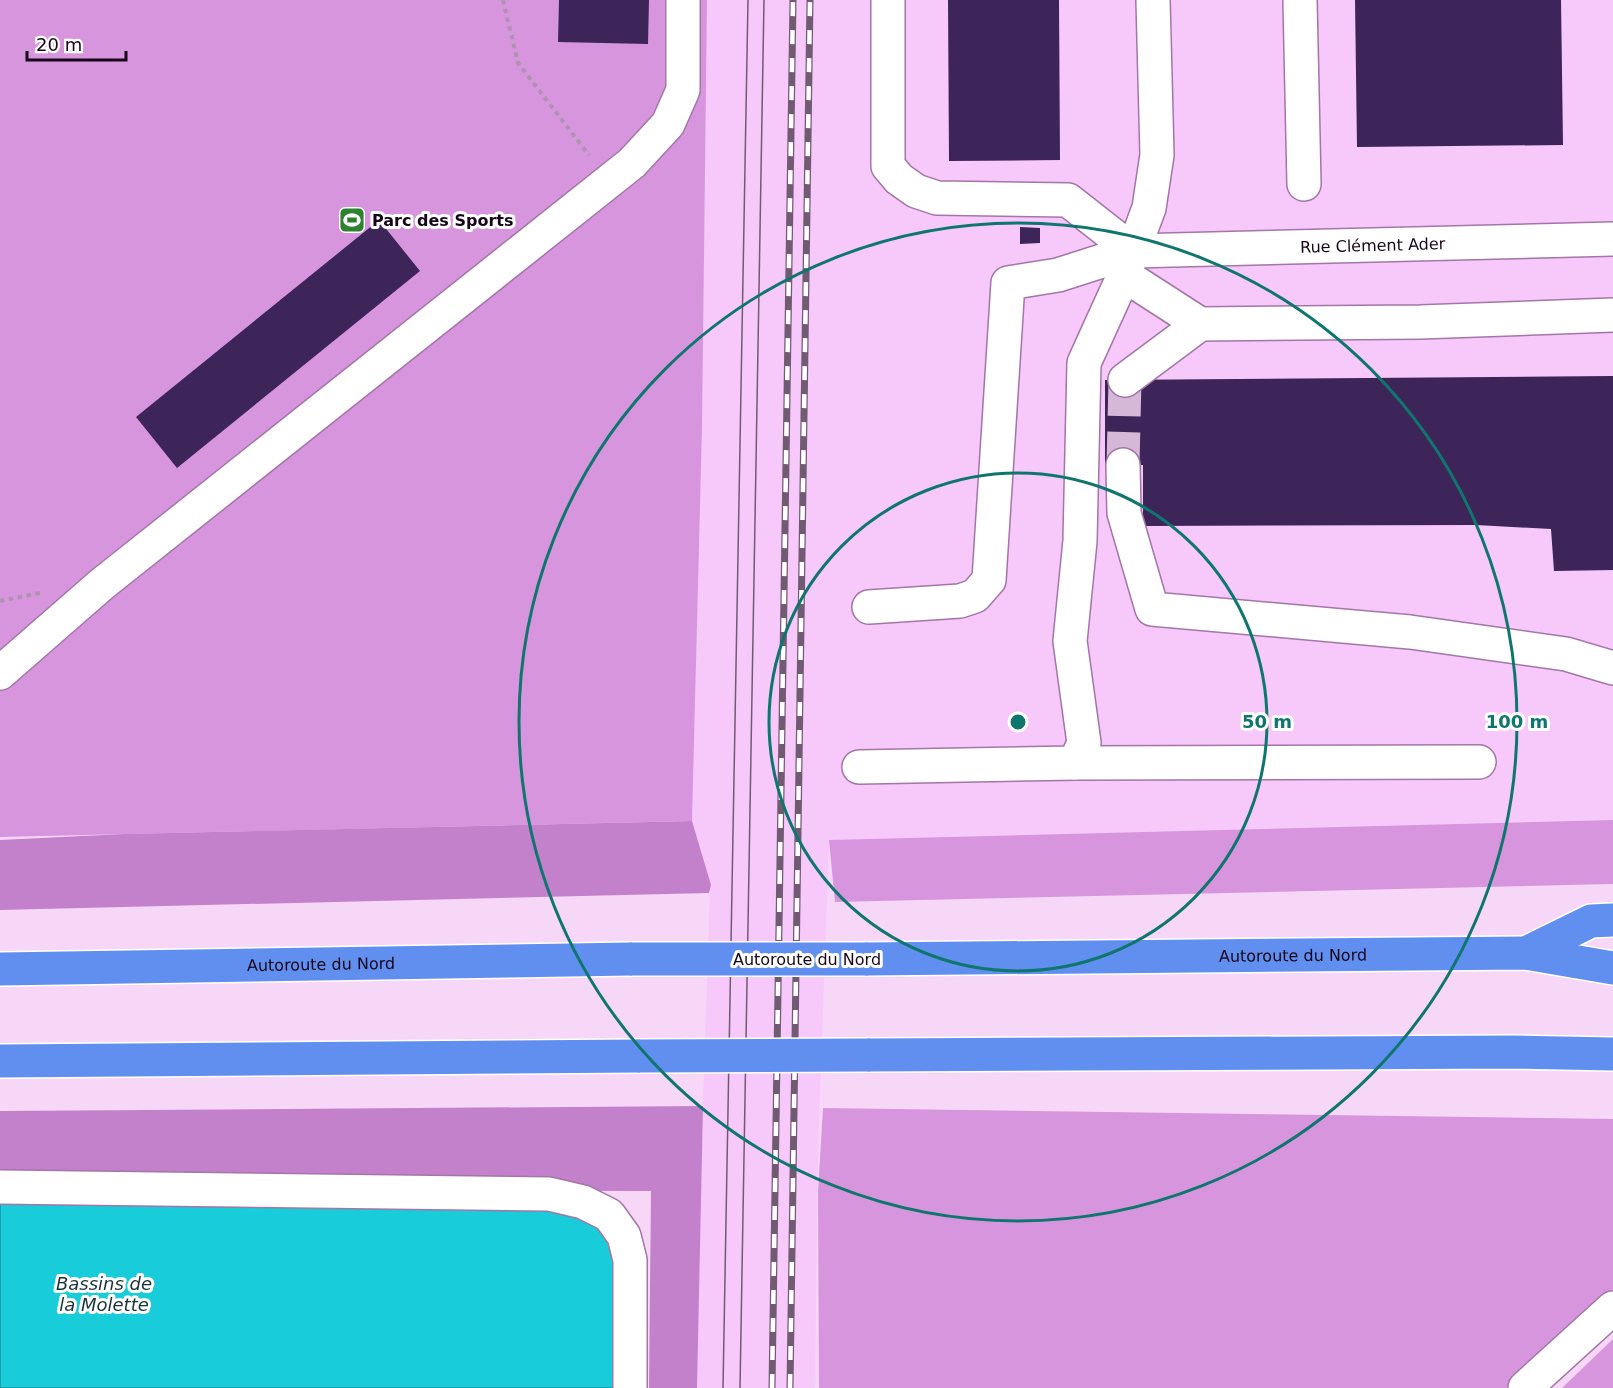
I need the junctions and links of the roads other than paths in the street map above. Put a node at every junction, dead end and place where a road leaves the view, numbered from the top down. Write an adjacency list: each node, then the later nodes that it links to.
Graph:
1 (683, 0): 14 (street)
2 (888, 0): 7 (street)
3 (1153, 0): 7 (street)
4 (1300, 0): 5 (street)
5 (1304, 184)
6 (1613, 239): 7 (street, Rue Clément Ader)
7 (1128, 263): 9 (street); 12 (street, Rue Clément Ader); 16 (street)
8 (1613, 315): 9 (street)
9 (1200, 324): 10 (street)
10 (1125, 380)
11 (1123, 465): 13 (street)
12 (869, 607)
13 (1613, 668)
14 (0, 673)
15 (1479, 762): 16 (street)
16 (1075, 763): 17 (street)
17 (859, 767)
18 (1613, 920): 19 (highway)
19 (1526, 952): 20 (highway, Autoroute du Nord); 21 (highway, Autoroute du Nord, bridge)
20 (1613, 968)
21 (0, 969)
22 (1613, 1054): 23 (highway, bridge)
23 (0, 1061)
24 (0, 1187): 26 (street)
25 (1613, 1308): 27 (street)
26 (630, 1388)
27 (1525, 1388)

